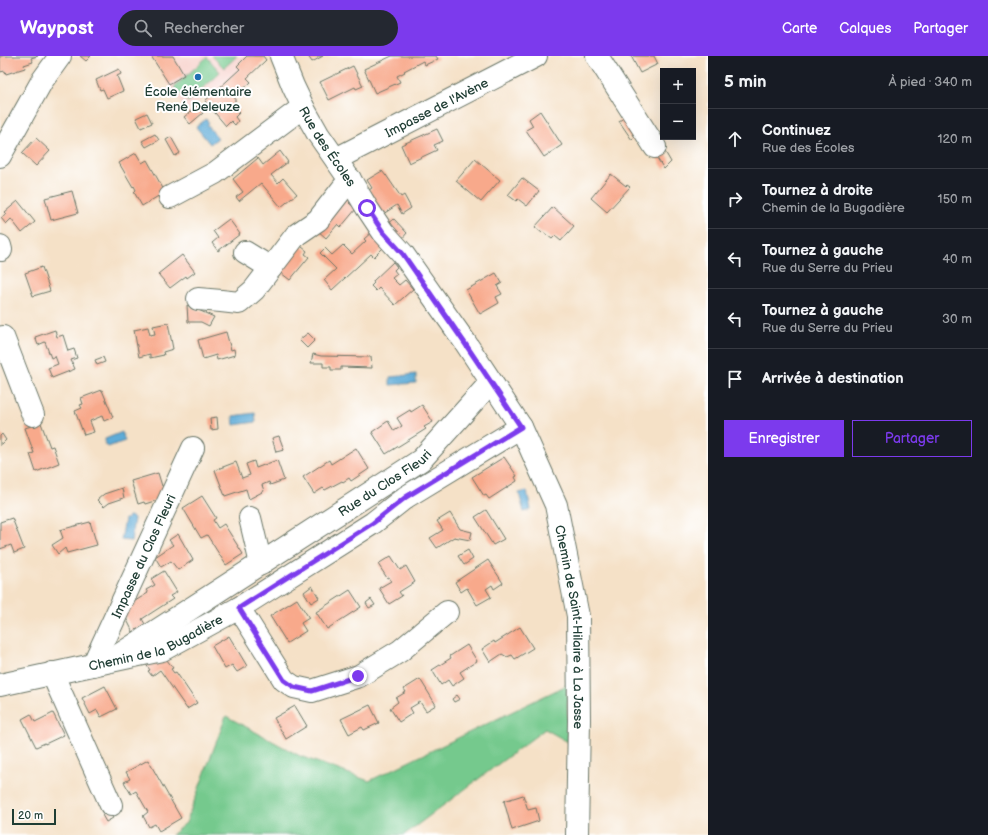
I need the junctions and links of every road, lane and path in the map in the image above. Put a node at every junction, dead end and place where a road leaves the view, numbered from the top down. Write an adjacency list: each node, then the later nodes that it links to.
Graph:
1 (60, 56): 6 (street)
2 (281, 56): 5 (street, Rue des Écoles)
3 (536, 56): 9 (street, Impasse de l'Avène)
4 (597, 56): 7 (street)
5 (303, 107): 9 (street, Rue des Écoles); 11 (street)
6 (6, 130): 8 (street)
7 (655, 147)
8 (0, 156)
9 (336, 159): 10 (street, Rue des Écoles)
10 (350, 179): 13 (street); 16 (street, Rue des Écoles)
11 (170, 197)
12 (244, 252): 13 (street)
13 (271, 268): 14 (street)
14 (198, 299)
15 (0, 338): 17 (street)
16 (491, 382): 18 (street, Rue des Écoles); 21 (street, Rue du Clos Fleuri)
17 (33, 415)
18 (521, 427): 22 (street, Chemin de la Bugadière); 29 (street, Chemin de Saint-Hilaire à La Jasse)
19 (193, 448): 25 (street, Impasse du Clos Fleuri)
20 (250, 518): 21 (street)
21 (261, 564): 24 (street, Rue du Clos Fleuri)
22 (239, 608): 23 (street); 24 (street, Chemin de la Bugadière)
23 (447, 612)
24 (116, 660): 25 (street, Chemin de la Bugadière)
25 (93, 665): 26 (street, Chemin de la Bugadière)
26 (52, 673): 27 (street, Chemin de la Bugadière); 28 (street)
27 (0, 686)
28 (111, 805)
29 (577, 835)

